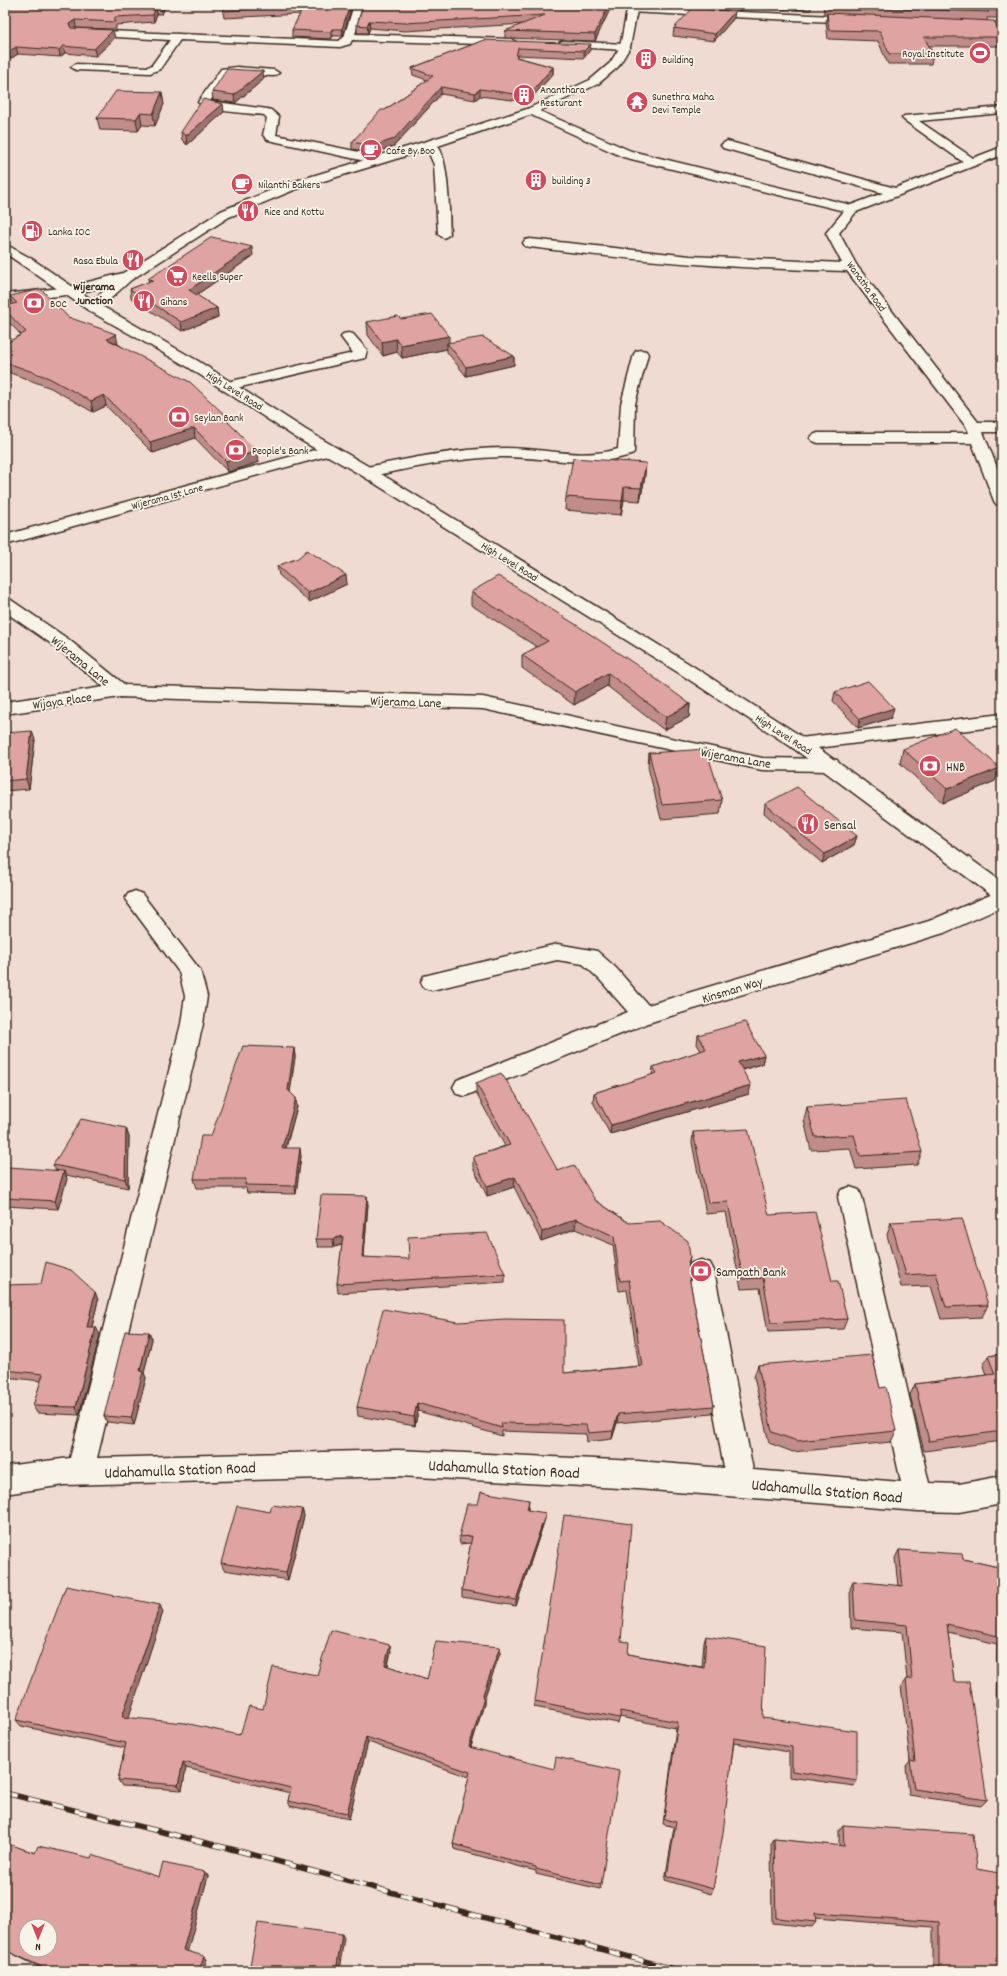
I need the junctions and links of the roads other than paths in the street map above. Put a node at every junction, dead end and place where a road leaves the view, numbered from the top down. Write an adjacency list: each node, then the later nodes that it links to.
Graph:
1 (359, 5): 8 (main road)
2 (632, 7): 3 (main road); 11 (main road)
3 (868, 20)
4 (954, 24): 5 (main road)
5 (1002, 26)
6 (76, 32): 7 (main road)
7 (177, 37): 8 (main road); 12 (main road)
8 (349, 37): 9 (main road)
9 (522, 43)
10 (554, 44): 11 (main road)
11 (625, 47): 15 (main road)
12 (76, 67)
13 (274, 73): 19 (main road)
14 (1002, 110): 20 (main road)
15 (531, 111): 16 (main road); 22 (main road)
16 (431, 144): 19 (main road); 23 (main road)
17 (727, 145): 21 (main road)
18 (1002, 151): 20 (main road, Wanatha Road)
19 (379, 160): 27 (main road)
20 (972, 162): 21 (main road, Wanatha Road)
21 (895, 192): 22 (main road, Wanatha Road)
22 (852, 209): 26 (main road, Wanatha Road)
23 (444, 234)
24 (530, 243): 26 (main road)
25 (5, 248): 28 (main road, High Level Road)
26 (851, 267): 35 (main road, Wanatha Road)
27 (126, 277): 28 (main road); 30 (main road)
28 (70, 291): 29 (main road); 30 (main road, High Level Road)
29 (5, 298)
30 (93, 307): 33 (main road, High Level Road)
31 (348, 337): 33 (main road)
32 (641, 354): 38 (main road)
33 (228, 386): 37 (main road, High Level Road)
34 (1002, 427): 35 (main road)
35 (976, 433): 36 (main road); 39 (main road, Wanatha Road)
36 (818, 438)
37 (329, 451): 38 (main road, High Level Road); 40 (main road, Wijerama 1st Lane)
38 (368, 472): 45 (main road, High Level Road)
39 (1002, 501)
40 (5, 540)
41 (5, 604): 42 (main road, Wijerama Lane)
42 (120, 691): 43 (main road, Wijaya Place); 46 (main road, Wijerama Lane)
43 (5, 708)
44 (1002, 720): 45 (main road)
45 (800, 744): 46 (main road, High Level Road)
46 (830, 765): 47 (main road, High Level Road)
47 (1002, 892)
48 (1002, 898): 51 (main road, Kinsman Way)
49 (135, 900): 55 (main road)
50 (432, 982): 51 (main road)
51 (644, 1015): 52 (main road, Kinsman Way)
52 (465, 1087)
53 (850, 1197): 59 (main road)
54 (702, 1271): 57 (main road)
55 (80, 1472): 56 (main road, Udahamulla Station Road); 57 (main road, Udahamulla Station Road)
56 (5, 1480)
57 (741, 1482): 59 (main road, Udahamulla Station Road)
58 (1002, 1490): 59 (main road, Udahamulla Station Road)
59 (918, 1497)

